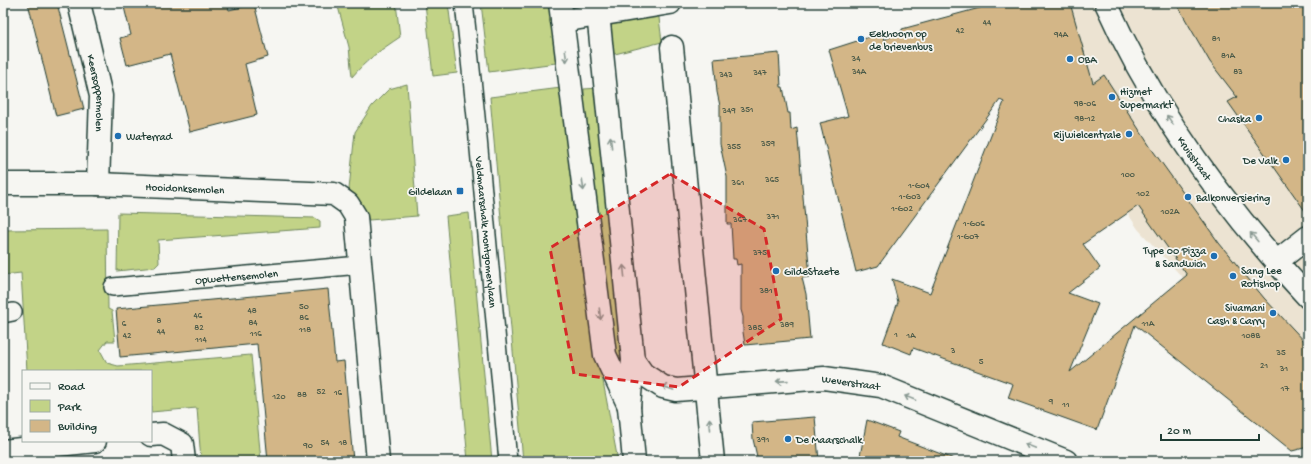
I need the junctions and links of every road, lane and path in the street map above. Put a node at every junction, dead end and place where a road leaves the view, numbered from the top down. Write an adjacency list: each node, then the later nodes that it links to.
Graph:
1 (78, 3): 9 (street, Keersoppermolen)
2 (464, 3): 23 (lane, Veldmaarschalk Montgomerylaan)
3 (670, 3): 5 (street)
4 (1106, 3): 11 (street, Kruisstraat, one-way to 4)
5 (598, 9): 6 (street); 15 (street, one-way to 5)
6 (561, 12): 17 (street, one-way to 17)
7 (672, 47): 16 (street)
8 (3, 184): 9 (street, Hooidonksemolen)
9 (98, 184): 12 (street, Hooidonksemolen)
10 (1308, 238): 11 (street)
11 (1276, 262): 14 (street, Kruisstraat)
12 (360, 265): 13 (lane, Opwettensemolen); 22 (street)
13 (112, 287)
14 (1308, 297)
15 (633, 360): 16 (street, Weverstraat, one-way to 15); 17 (street)
16 (706, 387): 25 (street, one-way to 16); 26 (street, Weverstraat, one-way to 16)
17 (629, 407): 24 (street)
18 (152, 435): 21 (street)
19 (88, 442): 20 (street)
20 (3, 452)
21 (184, 461)
22 (378, 461)
23 (508, 461)
24 (634, 461)
25 (713, 461)
26 (1066, 461)

